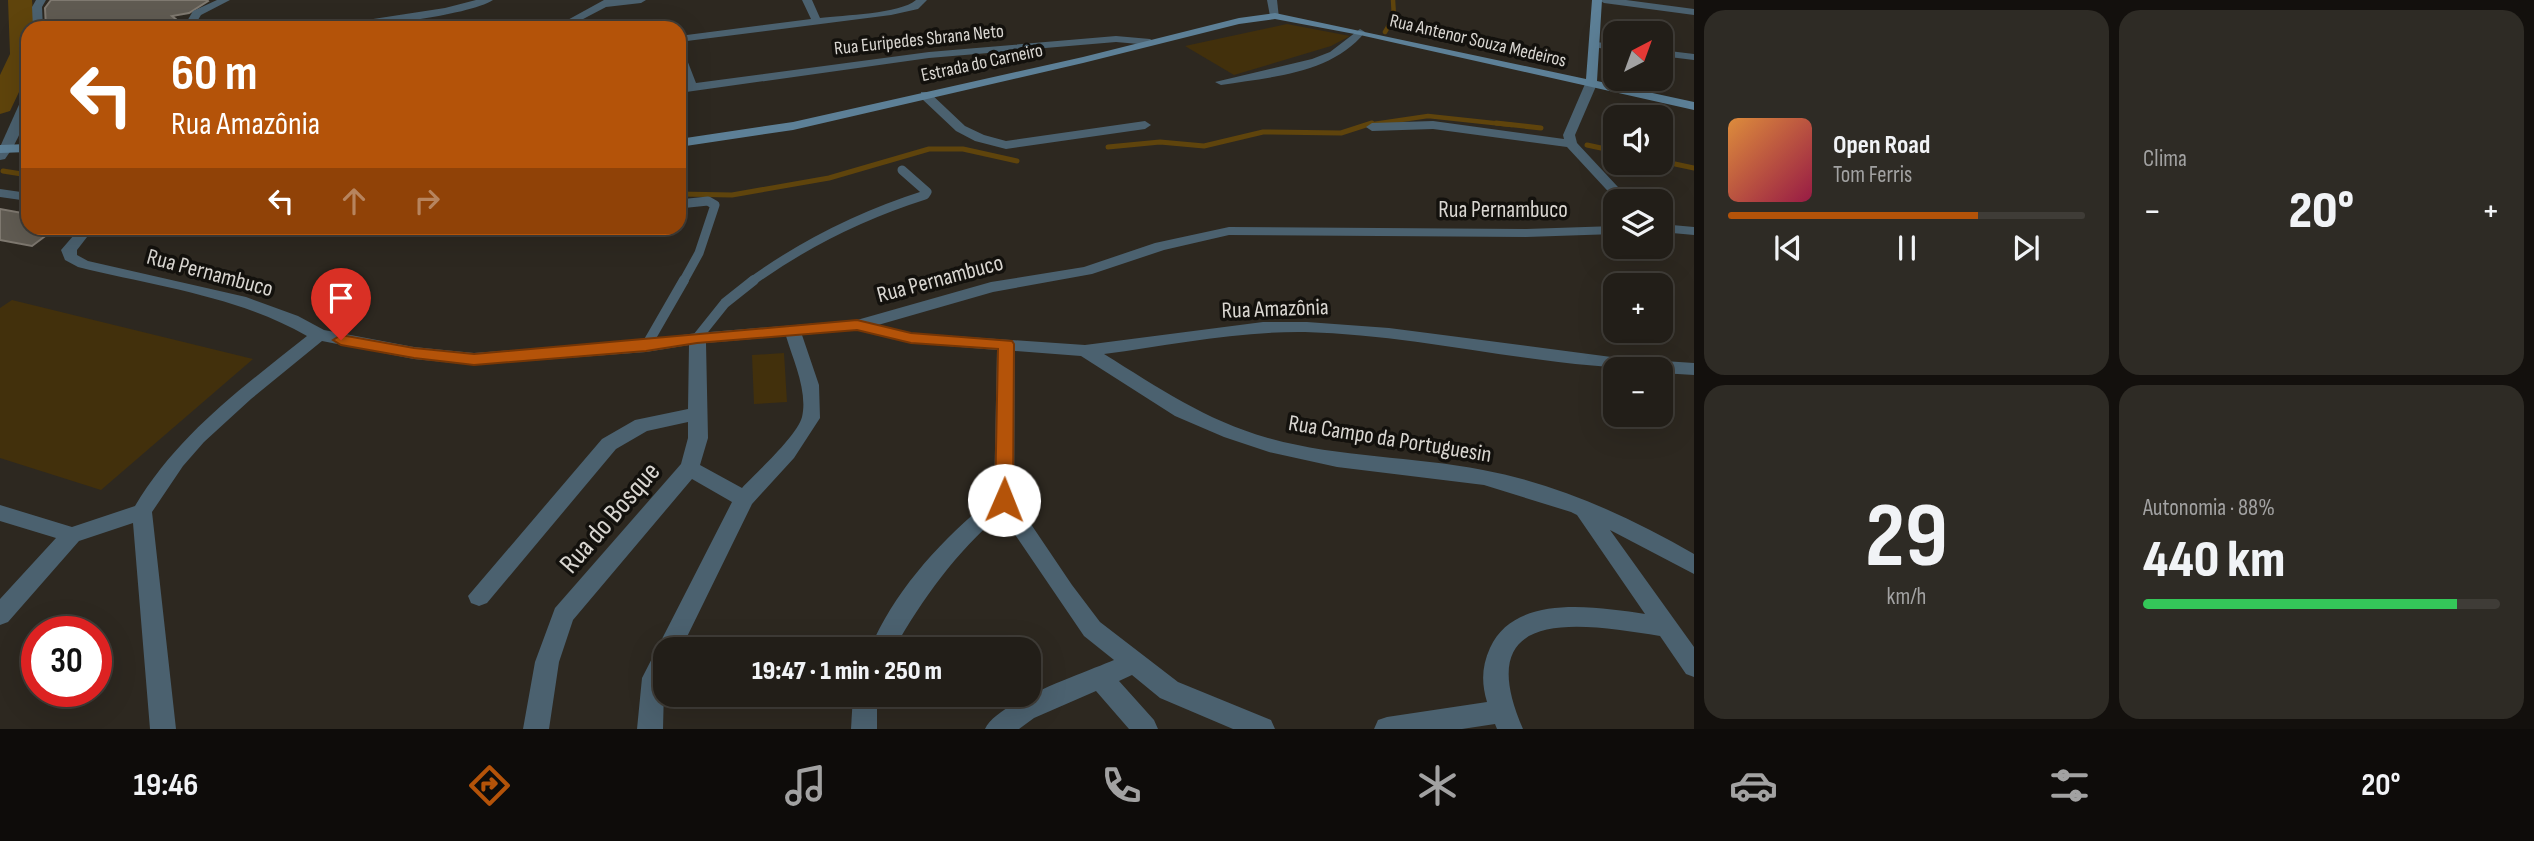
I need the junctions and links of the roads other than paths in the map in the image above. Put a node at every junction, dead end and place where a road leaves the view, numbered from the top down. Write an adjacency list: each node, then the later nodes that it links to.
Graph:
1 (41, 0): 13 (street)
2 (225, 0): 14 (street)
3 (488, 0): 15 (street)
4 (641, 0): 10 (street)
5 (807, 0): 17 (street)
6 (922, 0): 17 (street)
7 (1272, 0): 12 (street)
8 (1597, 0): 21 (street)
9 (1604, 0): 11 (street)
10 (607, 2): 16 (street)
11 (1694, 12)
12 (1275, 16): 18 (street, Rua Antenor Souza Medeiros); 20 (street, Estrada do Carneiro)
13 (38, 21)
14 (192, 21)
15 (383, 21)
16 (571, 21)
17 (817, 22): 19 (street)
18 (1360, 32): 26 (street); 27 (street, Rua Antenor Souza Medeiros)
19 (686, 38)
20 (1150, 41): 28 (street, Rua Euripedes Sbrana Neto); 30 (street, Estrada do Carneiro)
21 (1595, 45): 22 (street); 27 (street)
22 (1603, 46)
23 (1673, 54): 24 (street)
24 (1694, 57)
25 (686, 71): 28 (street)
26 (1221, 82)
27 (1591, 84): 31 (street, Rua Antenor Souza Medeiros); 36 (street)
28 (692, 87): 29 (street, Rua Euripedes Sbrana Neto)
29 (686, 88)
30 (925, 95): 33 (street); 35 (street, Estrada do Carneiro)
31 (1694, 106)
32 (21, 112): 38 (street)
33 (1145, 125)
34 (1372, 127): 36 (street)
35 (686, 142)
36 (1571, 144): 40 (street)
37 (21, 149): 38 (street)
38 (2, 151)
39 (902, 170): 51 (lane)
40 (1613, 189)
41 (0, 193): 42 (street)
42 (21, 196)
43 (686, 203): 53 (lane)
44 (1673, 229): 46 (street)
45 (1603, 230): 48 (street, Rua Pernambuco)
46 (1694, 232)
47 (81, 235): 50 (street, Rua Pernambuco)
48 (857, 325): 49 (street, Rua Pernambuco); 52 (street, Rua Amazônia)
49 (792, 330): 51 (street, Rua Pernambuco); 58 (street)
50 (319, 335): 53 (street, Rua Pernambuco); 61 (street)
51 (697, 338): 53 (street, Rua Pernambuco); 56 (street, Rua do Bosque)
52 (1006, 344): 54 (street, Rua Amazônia); 59 (street)
53 (646, 346)
54 (1085, 351): 55 (street, Rua Amazônia); 60 (street, Rua Campo da Portuguesin)
55 (1694, 369)
56 (696, 414): 57 (street, Rua do Bosque); 65 (street)
57 (689, 468): 58 (street); 77 (street, Rua do Bosque)
58 (744, 499): 68 (street)
59 (1004, 500): 69 (street); 70 (street)
60 (1585, 510): 64 (street, Rua Campo da Portuguesin); 67 (street)
61 (142, 512): 63 (street); 76 (street)
62 (0, 513): 63 (street)
63 (72, 535): 66 (street)
64 (1694, 565)
65 (479, 596)
66 (0, 615)
67 (1665, 627): 71 (street); 75 (street)
68 (675, 637)
69 (888, 637)
70 (1133, 663): 72 (street); 82 (street)
71 (1694, 666)
72 (1100, 677): 80 (street); 81 (street)
73 (653, 691): 78 (street)
74 (865, 707): 79 (street)
75 (1505, 720): 83 (street)
76 (163, 729)
77 (536, 729)
78 (650, 729)
79 (864, 729)
80 (998, 729)
81 (1145, 729)
82 (1262, 729)
83 (1387, 729)

